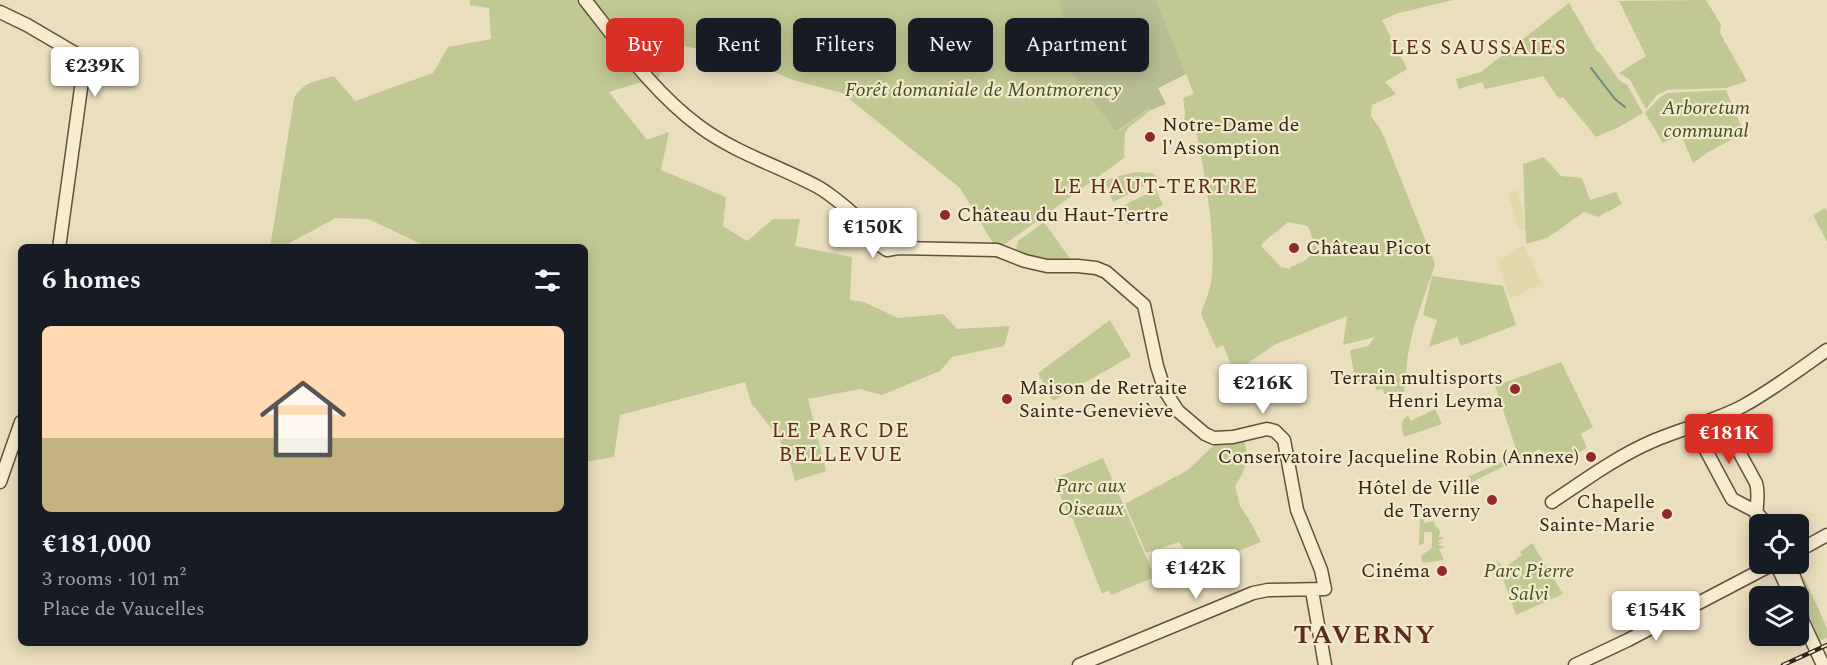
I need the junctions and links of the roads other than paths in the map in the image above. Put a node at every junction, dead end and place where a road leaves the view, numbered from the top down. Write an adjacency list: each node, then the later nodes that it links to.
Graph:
1 (585, 0): 15 (street)
2 (0, 12): 3 (street)
3 (60, 244)
4 (1827, 350): 5 (street)
5 (1720, 417): 6 (street); 10 (street)
6 (1693, 426): 9 (street); 10 (street)
7 (18, 431): 8 (street)
8 (0, 482)
9 (1552, 502)
10 (1755, 511): 11 (street)
11 (1758, 514)
12 (1827, 535): 13 (street)
13 (1809, 544)
14 (1756, 574): 19 (street)
15 (1312, 591): 17 (street); 18 (street)
16 (1809, 634): 20 (street)
17 (1079, 665)
18 (1326, 665)
19 (1575, 665)
20 (1823, 665)

